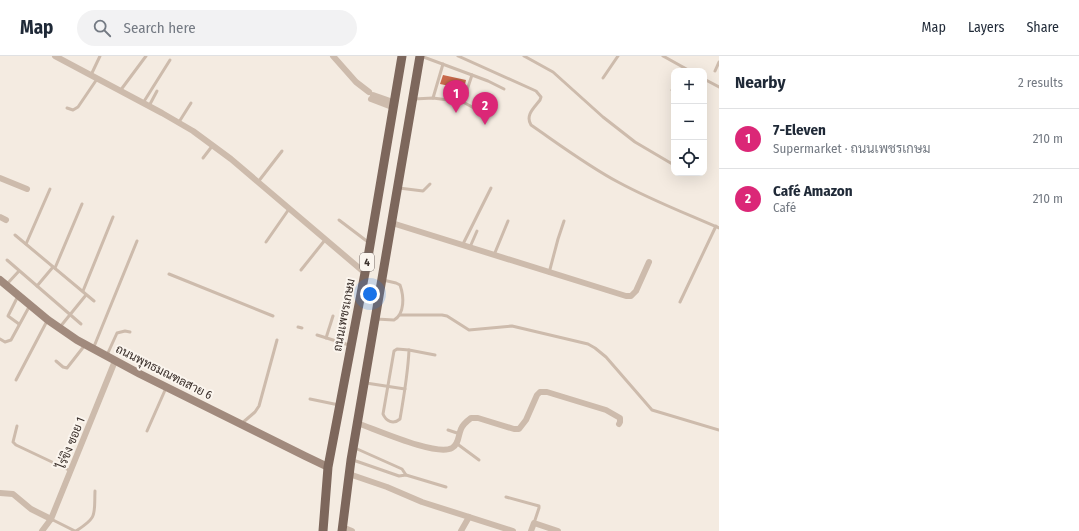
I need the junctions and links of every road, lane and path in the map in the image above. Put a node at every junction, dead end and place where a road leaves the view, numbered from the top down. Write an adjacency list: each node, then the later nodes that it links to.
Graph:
1 (55, 56): 11 (street)
2 (100, 56): 17 (lane)
3 (146, 56): 25 (lane)
4 (333, 56): 32 (street)
5 (402, 56): 32 (main road, ถนนเพชรเกษม / 4)
6 (421, 56): 14 (lane); 28 (main road, 4)
7 (458, 56): 54 (lane)
8 (524, 56): 39 (lane)
9 (618, 56): 21 (lane)
10 (663, 56): 15 (lane)
11 (65, 58): 17 (street)
12 (170, 60): 31 (lane)
13 (719, 62): 16 (lane)
14 (443, 64): 18 (lane); 27 (lane)
15 (685, 68)
16 (715, 71)
17 (91, 75): 20 (street)
18 (472, 76): 24 (lane); 29 (lane)
19 (712, 77): 22 (lane)
20 (98, 78): 25 (street); 33 (lane)
21 (603, 78)
22 (709, 81): 23 (lane)
23 (719, 87)
24 (504, 88)
25 (120, 91): 31 (street)
26 (157, 91): 31 (lane)
27 (434, 98): 28 (lane); 29 (lane)
28 (412, 99): 43 (main road, 4)
29 (463, 102): 34 (lane)
30 (191, 103): 35 (lane)
31 (146, 104): 35 (street)
32 (393, 104): 61 (main road, ถนนเพชรเกษม / 4)
33 (66, 108)
34 (485, 114)
35 (179, 122): 36 (street)
36 (213, 145): 38 (lane); 41 (street)
37 (282, 151): 41 (lane)
38 (203, 158)
39 (671, 162)
40 (0, 178): 45 (street)
41 (258, 182): 48 (street)
42 (430, 184): 43 (lane)
43 (398, 188): 53 (main road, 4)
44 (491, 188): 62 (lane)
45 (26, 189)
46 (50, 189): 60 (lane)
47 (82, 204): 67 (lane)
48 (289, 209): 57 (street); 59 (lane)
49 (113, 217): 76 (lane)
50 (340, 220): 61 (lane)
51 (508, 221): 64 (lane)
52 (564, 221): 71 (lane)
53 (392, 223): 62 (street); 73 (main road, 4)
54 (717, 227): 80 (lane)
55 (477, 231): 63 (lane)
56 (14, 235): 60 (lane)
57 (326, 240): 68 (lane); 70 (street)
58 (136, 241): 98 (lane)
59 (266, 242)
60 (26, 244): 67 (lane)
61 (370, 244): 70 (main road, ถนนเพชรเกษม / 4)
62 (463, 244): 63 (street)
63 (470, 247): 64 (street)
64 (494, 255): 71 (street)
65 (7, 260): 69 (lane)
66 (649, 262): 71 (street)
67 (54, 268): 75 (lane); 76 (lane)
68 (301, 270)
69 (19, 271): 74 (lane); 75 (lane)
70 (365, 272): 97 (main road, ถนนเพชรเกษม / 4)
71 (549, 273)
72 (169, 274): 84 (lane)
73 (381, 280): 83 (lane); 86 (main road, 4)
74 (3, 283): 78 (main road, ถนนพุทธมณฑลสาย 6)
75 (37, 286): 82 (lane)
76 (83, 291): 77 (lane)
77 (86, 295): 79 (lane); 82 (lane)
78 (18, 296): 81 (main road, ถนนพุทธมณฑลสาย 6); 88 (lane)
79 (94, 301)
80 (680, 302)
81 (30, 306): 87 (main road, ถนนพุทธมณฑลสาย 6); 88 (lane)
82 (71, 315): 89 (lane); 90 (lane)
83 (400, 315): 86 (lane); 117 (lane)
84 (273, 316)
85 (334, 316): 93 (lane)
86 (374, 318): 105 (main road, 4)
87 (48, 320): 90 (main road, ถนนพุทธมณฑลสาย 6); 104 (lane)
88 (19, 324): 94 (lane)
89 (81, 324)
90 (59, 328): 96 (main road, ถนนพุทธมณฑลสาย 6)
91 (130, 332): 101 (lane)
92 (317, 335): 93 (lane)
93 (326, 338): 97 (lane)
94 (0, 339)
95 (277, 340): 113 (lane)
96 (85, 345): 98 (main road, ถนนพุทธมณฑลสาย 6); 103 (lane)
97 (350, 346): 110 (main road, ถนนเพชรเกษม / 4)
98 (93, 350): 101 (main road, ถนนพุทธมณฑลสาย 6)
99 (409, 350): 100 (lane); 106 (lane); 108 (lane)
100 (435, 355)
101 (107, 357): 102 (main road, ถนนพุทธมณฑลสาย 6)
102 (115, 361): 107 (main road, ถนนพุทธมณฑลสาย 6); 126 (street, ไร่ขิง ซอย 1)
103 (56, 362)
104 (16, 380)
105 (364, 382): 106 (lane); 111 (main road, 4)
106 (386, 386): 108 (lane); 108 (lane)
107 (166, 388): 113 (main road, ถนนพุทธมณฑลสาย 6); 115 (lane)
108 (405, 389)
109 (310, 400): 110 (lane)
110 (339, 405): 124 (main road, ถนนเพชรเกษม / 4)
111 (357, 423): 119 (street); 120 (main road, 4)
112 (619, 424): 118 (street)
113 (240, 425): 124 (main road, ถนนพุทธมณฑลสาย 6)
114 (17, 426): 126 (lane)
115 (147, 430)
116 (448, 430): 118 (lane)
117 (719, 430)
118 (460, 434): 119 (street)
119 (456, 443): 123 (lane)
120 (353, 448): 121 (lane); 122 (main road, 4)
121 (374, 457): 125 (lane); 128 (lane)
122 (351, 460): 125 (lane); 127 (main road, 4)
123 (479, 460)
124 (328, 466): 139 (main road, ถนนเพชรเกษม / 4)
125 (372, 466): 128 (lane)
126 (71, 472): 134 (street, ไร่ขิง ซอย 1)
127 (349, 474): 133 (street); 136 (main road, 4)
128 (406, 475): 129 (lane)
129 (446, 487)
130 (95, 491): 138 (lane)
131 (0, 493): 134 (street)
132 (506, 497): 135 (lane)
133 (469, 517): 141 (street); 142 (street)
134 (51, 519): 137 (street, ไร่ขิง ซอย 1); 138 (lane)
135 (534, 523): 143 (street); 144 (street)
136 (342, 529): 140 (street)
137 (42, 531)
138 (76, 531)
139 (323, 531)
140 (352, 531)
141 (462, 531)
142 (513, 531)
143 (531, 531)
144 (558, 531)

